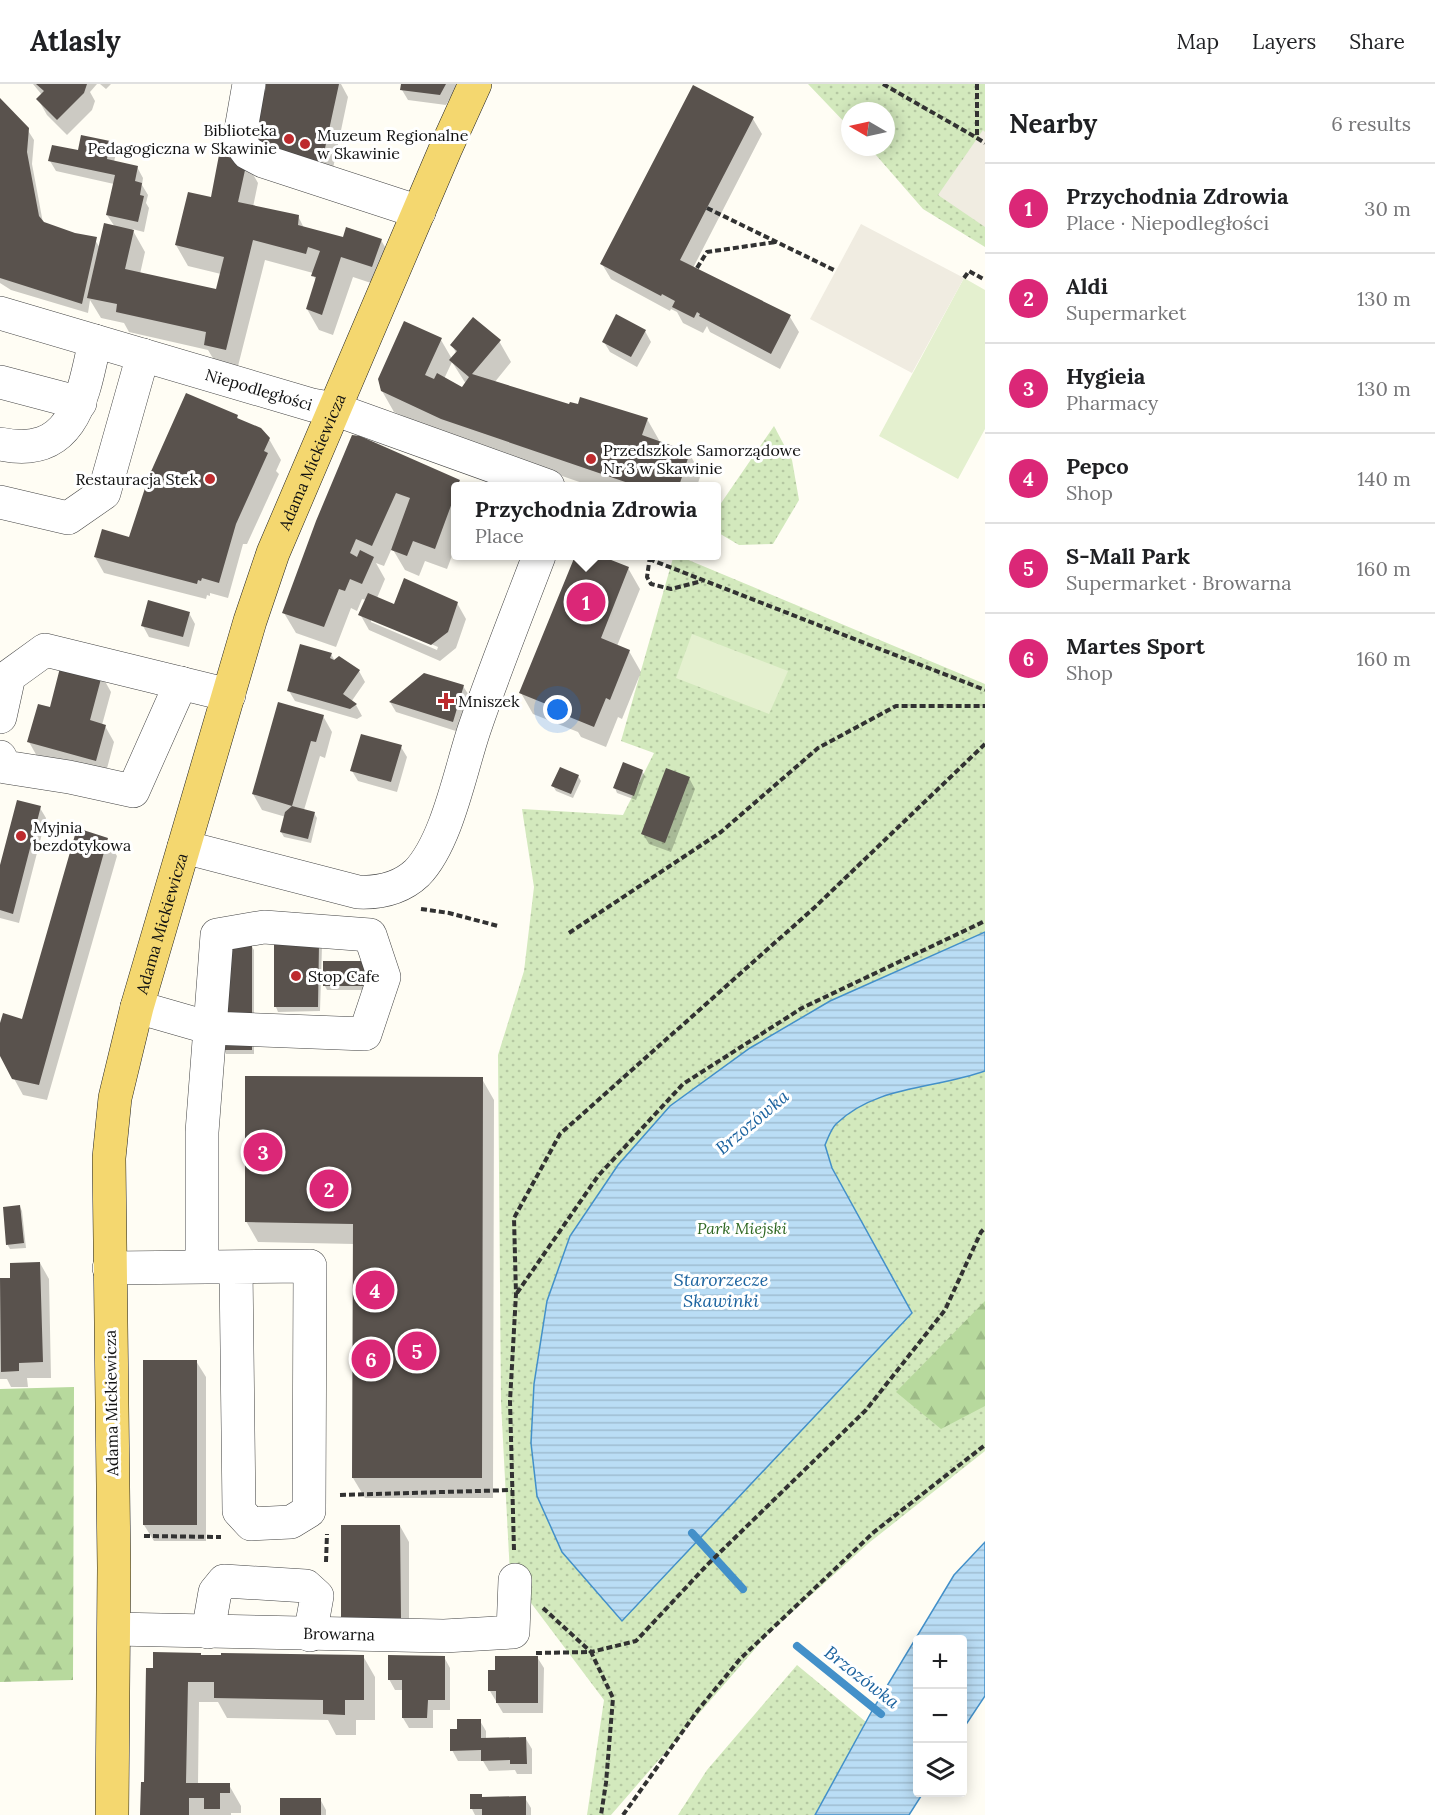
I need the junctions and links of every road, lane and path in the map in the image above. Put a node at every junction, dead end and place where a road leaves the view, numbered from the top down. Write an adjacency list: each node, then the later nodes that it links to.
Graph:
1 (249, 84): 8 (street)
2 (476, 84): 8 (main road, Adama Mickiewicza)
3 (884, 84): 5 (path)
4 (977, 84): 5 (path)
5 (977, 138): 6 (path)
6 (985, 143)
7 (707, 208): 9 (path)
8 (419, 212): 19 (main road, Adama Mickiewicza)
9 (778, 242): 10 (path); 11 (path)
10 (697, 268)
11 (836, 271)
12 (963, 278): 13 (path)
13 (985, 280)
14 (0, 313): 15 (street, Niepodległości)
15 (95, 340): 16 (street, Niepodległości); 18 (street)
16 (143, 355): 19 (street, Niepodległości); 22 (street)
17 (0, 382): 18 (street)
18 (80, 403): 20 (street)
19 (334, 409): 21 (street, Niepodległości); 29 (main road, Adama Mickiewicza)
20 (0, 444)
21 (537, 482)
22 (0, 502)
23 (537, 560): 34 (street)
24 (650, 560): 26 (path)
25 (657, 560): 26 (path)
26 (703, 580): 28 (path)
27 (181, 683): 29 (street); 31 (street); 33 (street)
28 (985, 690)
29 (229, 695): 34 (main road, Adama Mickiewicza)
30 (985, 706): 38 (path)
31 (0, 717)
32 (985, 744): 45 (path)
33 (0, 757)
34 (184, 847): 39 (main road, Adama Mickiewicza)
35 (421, 909): 37 (path)
36 (985, 921): 45 (path)
37 (498, 927)
38 (569, 933)
39 (137, 1007): 40 (street); 44 (main road, Adama Mickiewicza)
40 (210, 1028): 40 (street); 42 (street)
41 (985, 1228): 54 (path)
42 (202, 1266): 43 (street); 44 (street)
43 (236, 1267): 48 (street); 48 (street)
44 (109, 1268): 50 (main road, Adama Mickiewicza)
45 (516, 1294): 47 (path)
46 (985, 1445): 57 (path)
47 (512, 1490): 48 (path); 49 (path)
48 (309, 1496)
49 (514, 1580): 52 (street); 54 (path)
50 (114, 1629): 51 (street, Browarna); 55 (main road, Adama Mickiewicza)
51 (208, 1632): 53 (street, Browarna); 53 (street)
52 (513, 1632): 53 (street, Browarna); 54 (path)
53 (310, 1635)
54 (591, 1652): 56 (path)
55 (112, 1815)
56 (601, 1815)
57 (623, 1815)

